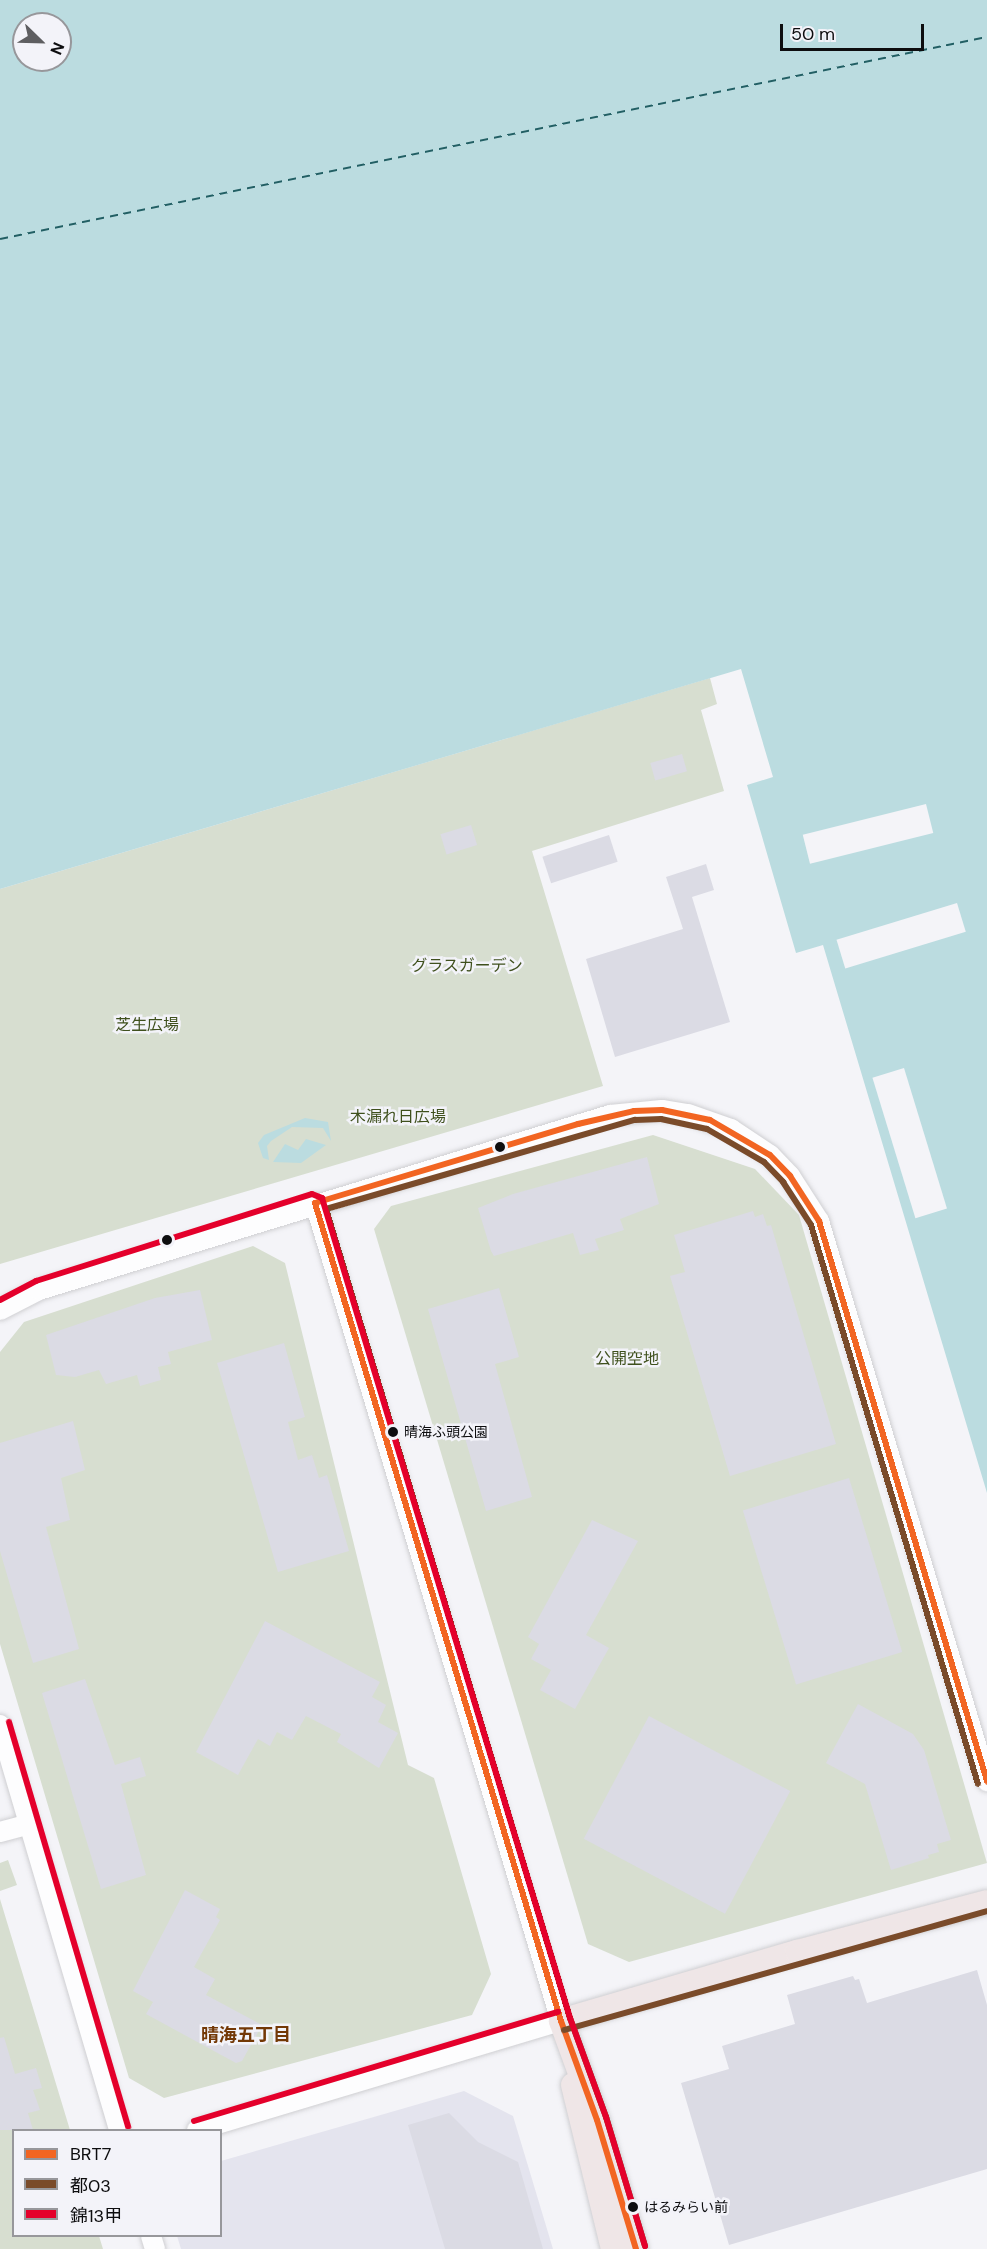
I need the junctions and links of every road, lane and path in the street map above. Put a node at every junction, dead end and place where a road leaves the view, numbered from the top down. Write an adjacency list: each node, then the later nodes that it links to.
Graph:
1 (315, 1203): 2 (street); 4 (street); 8 (street)
2 (0, 1310)
3 (0, 1725): 5 (street)
4 (987, 1780)
5 (29, 1824): 6 (street); 9 (street)
6 (0, 1832)
7 (987, 1902): 8 (main road)
8 (561, 2021): 10 (street); 11 (main road); 12 (main road)
9 (119, 2129)
10 (200, 2129)
11 (613, 2249)
12 (636, 2249)

